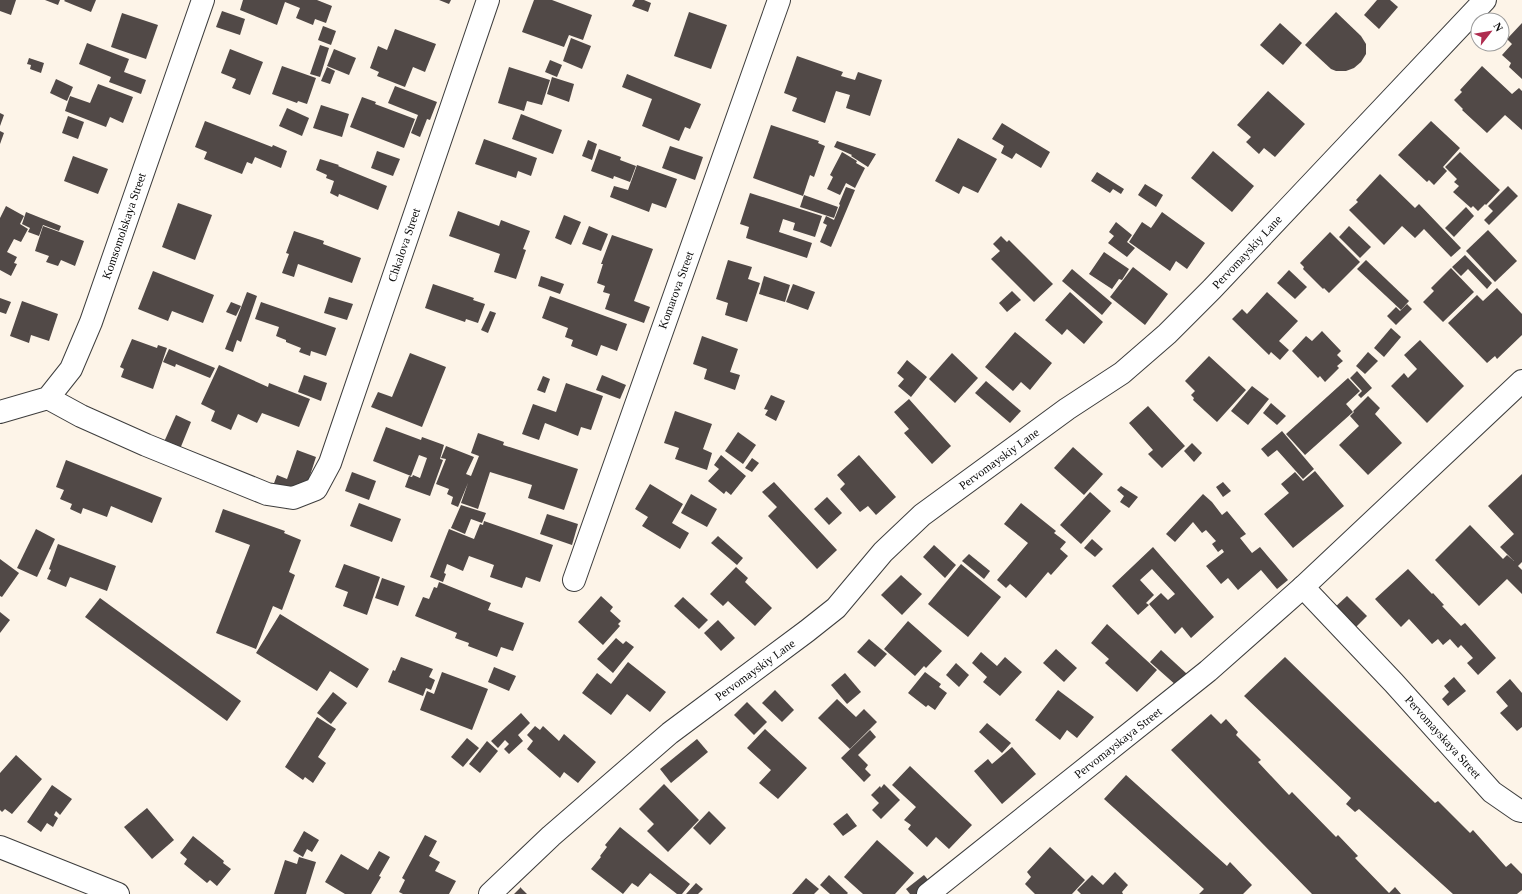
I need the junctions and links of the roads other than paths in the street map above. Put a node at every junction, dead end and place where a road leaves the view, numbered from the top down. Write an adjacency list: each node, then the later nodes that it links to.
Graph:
1 (203, 0): 6 (street, Komsomolskaya Street)
2 (488, 0): 6 (street, Chkalova Street)
3 (779, 0): 8 (street, Komarova Street)
4 (1485, 0): 13 (street, Pervomayskiy Lane)
5 (1522, 381): 9 (street, Pervomayskaya Street)
6 (48, 398): 7 (street)
7 (0, 412)
8 (574, 580)
9 (1304, 587): 10 (street, Pervomayskaya Street); 14 (street, Pervomayskaya Street)
10 (1522, 811)
11 (0, 847): 12 (street)
12 (118, 894)
13 (490, 894)
14 (928, 894)

